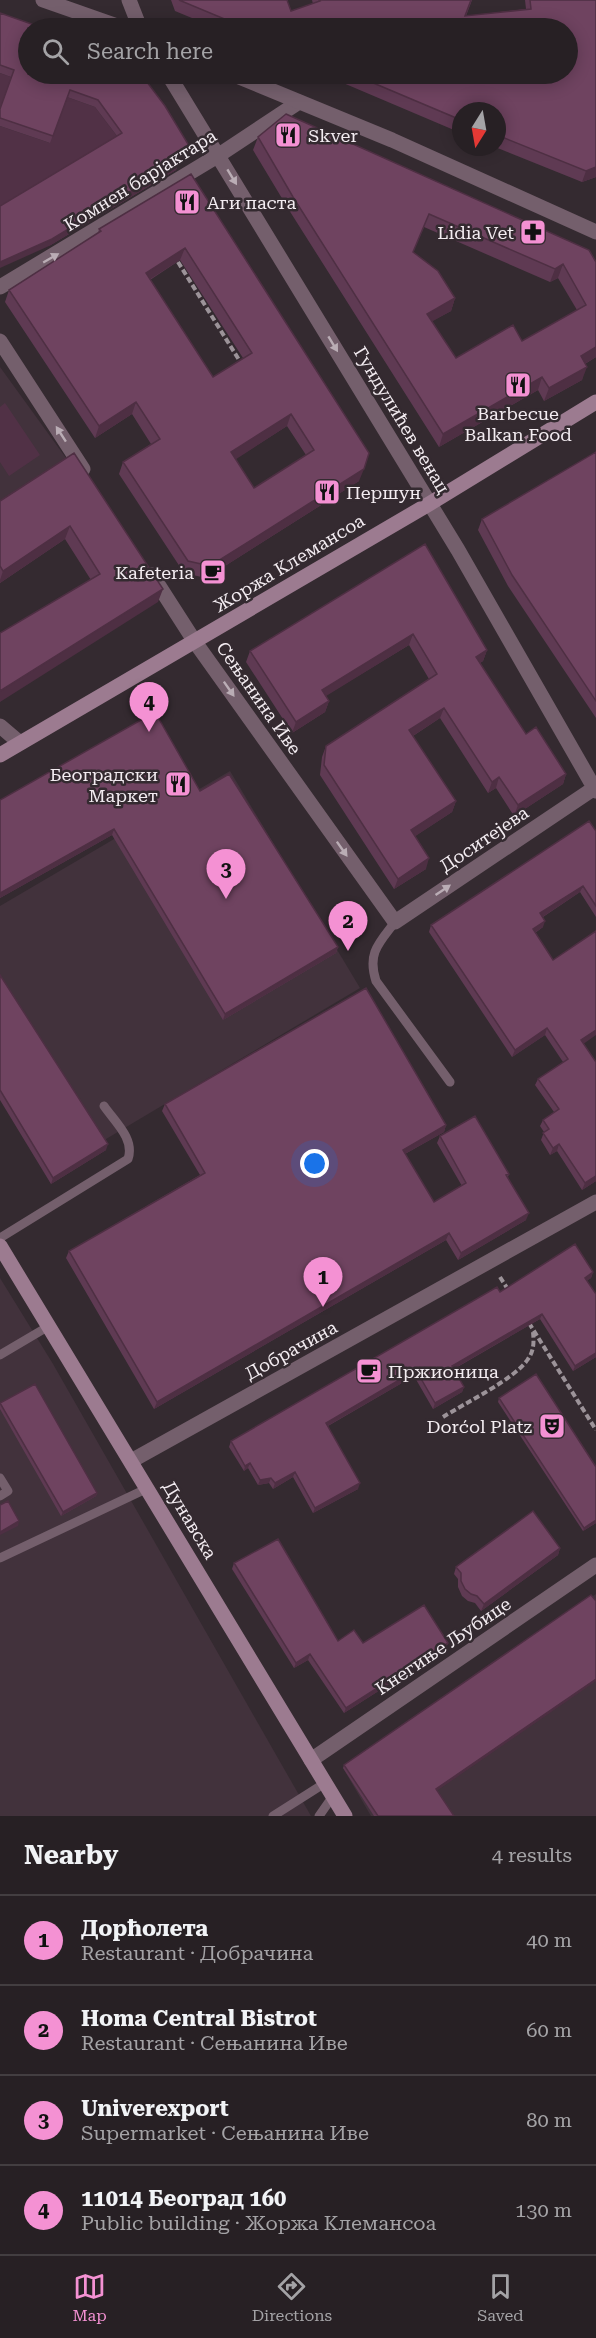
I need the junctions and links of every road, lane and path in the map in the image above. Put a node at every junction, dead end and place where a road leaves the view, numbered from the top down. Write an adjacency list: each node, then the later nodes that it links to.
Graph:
1 (43, 0): 3 (street)
2 (129, 0): 4 (street)
3 (94, 18)
4 (136, 18)
5 (174, 84): 8 (street, Гундулићев венац)
6 (256, 84): 7 (street)
7 (299, 102): 8 (street, Комнен барјактара); 9 (street)
8 (219, 155): 11 (street, Комнен барјактара, one-way to 8); 16 (street, Гундулићев венац, one-way to 16)
9 (596, 232)
10 (178, 262): 13 (path)
11 (0, 287)
12 (0, 341): 15 (street, one-way to 12)
13 (243, 366)
14 (596, 402): 16 (main road, Жоржа Клемансоа)
15 (90, 479)
16 (429, 504): 18 (main road, Жоржа Клемансоа); 22 (street, Гундулићев венац)
17 (141, 558): 18 (street, Сењанина Иве)
18 (195, 642): 20 (main road, Жоржа Клемансоа); 23 (street, Сењанина Иве, one-way to 23)
19 (0, 726): 20 (street)
20 (20, 743): 21 (main road, Жоржа Клемансоа)
21 (0, 755)
22 (595, 789): 23 (street, Доситејева, one-way to 22)
23 (394, 922): 24 (lane)
24 (450, 1082)
25 (104, 1106): 27 (lane)
26 (596, 1202): 29 (street, Добрачина)
27 (0, 1238)
28 (0, 1246): 32 (main road, Дунавска)
29 (490, 1261): 30 (path); 37 (street, Добрачина)
30 (514, 1298)
31 (526, 1318): 33 (path)
32 (49, 1326): 34 (lane); 37 (main road, Дунавска)
33 (532, 1328): 35 (path); 36 (path)
34 (0, 1355)
35 (442, 1417)
36 (596, 1430)
37 (131, 1461): 39 (main road, Дунавска)
38 (0, 1478): 40 (lane)
39 (148, 1488): 41 (lane); 43 (main road, Дунавска)
40 (0, 1496)
41 (0, 1558)
42 (596, 1566): 43 (street, Кнегиње Љубице)
43 (311, 1760): 44 (main road, Дунавска)
44 (329, 1789): 45 (lane); 46 (lane); 47 (main road, Дунавска)
45 (273, 1816)
46 (319, 1816)
47 (345, 1816)

